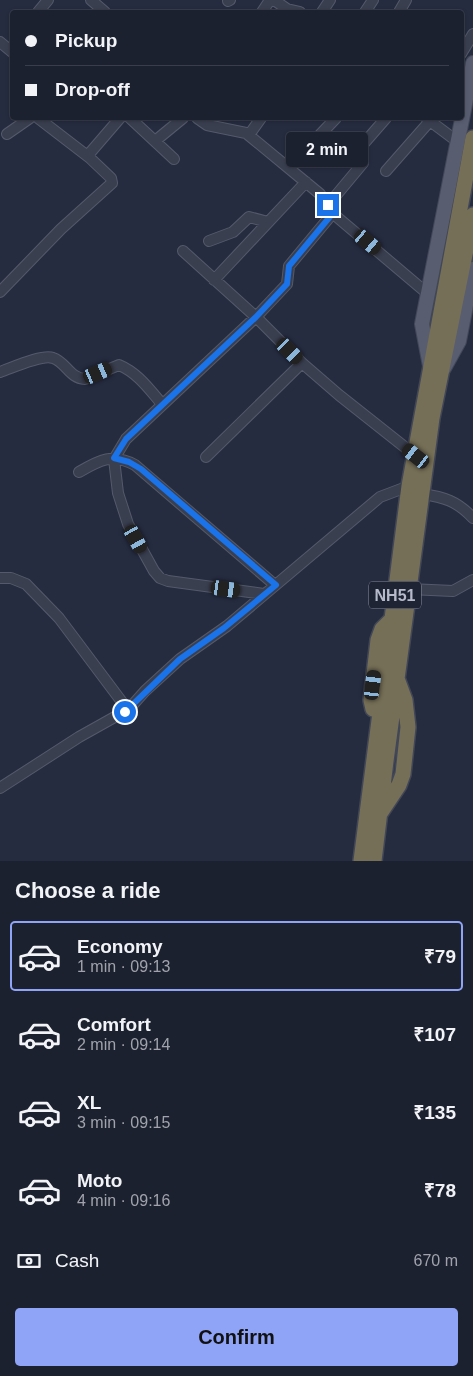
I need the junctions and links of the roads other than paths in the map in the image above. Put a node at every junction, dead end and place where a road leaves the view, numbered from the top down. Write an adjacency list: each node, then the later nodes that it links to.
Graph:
1 (48, 0): 4 (street)
2 (91, 0): 5 (street)
3 (272, 0): 6 (street); 7 (street)
4 (40, 10)
5 (103, 10)
6 (264, 10)
7 (291, 10)
8 (473, 34): 9 (street)
9 (464, 49)
10 (473, 63): 11 (main road)
11 (464, 110)
12 (27, 120): 24 (street)
13 (41, 120): 31 (street)
14 (118, 120): 31 (street)
15 (132, 120): 28 (street)
16 (181, 120): 28 (street)
17 (199, 120): 25 (street)
18 (260, 120): 25 (street)
19 (334, 120): 27 (street)
20 (384, 120): 30 (street)
21 (426, 120): 34 (street)
22 (428, 120): 29 (street)
23 (462, 120): 29 (main road)
24 (7, 134)
25 (249, 135): 35 (street)
26 (473, 138): 46 (highway, NH51)
27 (316, 139)
28 (155, 141): 32 (street)
29 (458, 142): 44 (main road)
30 (359, 149)
31 (90, 158): 43 (street)
32 (174, 159)
33 (363, 163): 36 (street)
34 (386, 171)
35 (306, 182): 36 (street); 38 (street)
36 (331, 209): 44 (street); 45 (street)
37 (473, 215): 46 (highway, NH51)
38 (268, 222): 39 (street); 42 (street)
39 (209, 241)
40 (183, 251): 42 (street)
41 (473, 269): 48 (main road)
42 (214, 280): 45 (street)
43 (0, 292)
44 (428, 294): 48 (main road)
45 (256, 317): 47 (street); 50 (street)
46 (443, 333): 48 (highway, NH51)
47 (302, 363): 51 (street); 52 (street)
48 (436, 370): 52 (highway, NH51); 55 (highway, NH51)
49 (0, 372): 50 (street)
50 (162, 404): 53 (street)
51 (206, 456)
52 (416, 456): 55 (highway, NH51)
53 (114, 458): 54 (street); 59 (street); 61 (street)
54 (79, 472)
55 (416, 490): 56 (street); 59 (street); 60 (highway, NH51); 64 (highway, NH51)
56 (473, 518)
57 (0, 578): 62 (street)
58 (473, 580): 60 (street)
59 (276, 585): 61 (street)
60 (409, 589): 65 (highway, NH51)
61 (264, 594): 62 (street)
62 (128, 710): 63 (street)
63 (0, 788)
64 (361, 861)
65 (374, 861)

